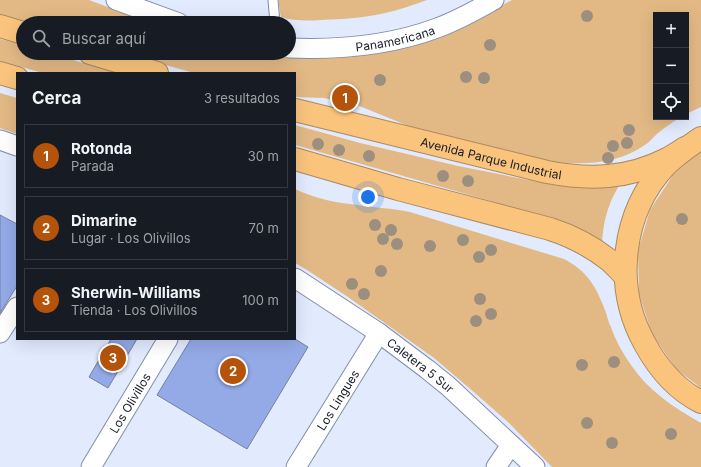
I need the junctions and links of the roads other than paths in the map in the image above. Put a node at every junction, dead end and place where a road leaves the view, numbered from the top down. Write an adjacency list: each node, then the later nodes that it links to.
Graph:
1 (116, 0): 4 (street)
2 (274, 0): 5 (lane)
3 (494, 0): 8 (street, Panamericana)
4 (160, 16)
5 (275, 16)
6 (0, 26): 7 (highway)
7 (16, 31)
8 (296, 48)
9 (113, 60): 10 (highway)
10 (154, 72)
11 (0, 73): 12 (highway)
12 (16, 78)
13 (296, 110): 15 (highway, Avenida Parque Industrial)
14 (0, 140): 16 (street)
15 (693, 143): 18 (highway)
16 (16, 146)
17 (296, 159): 18 (highway)
18 (625, 276): 24 (highway)
19 (296, 279): 22 (street, Caletera 5 Sur)
20 (16, 309): 21 (street)
21 (0, 333)
22 (379, 334): 25 (street, Caletera 5 Sur); 27 (street, Los Lingues)
23 (167, 340): 26 (street, Los Olivillos)
24 (701, 402)
25 (511, 445): 28 (street); 29 (street, Caletera 5 Sur)
26 (91, 467)
27 (296, 467)
28 (496, 467)
29 (534, 467)

